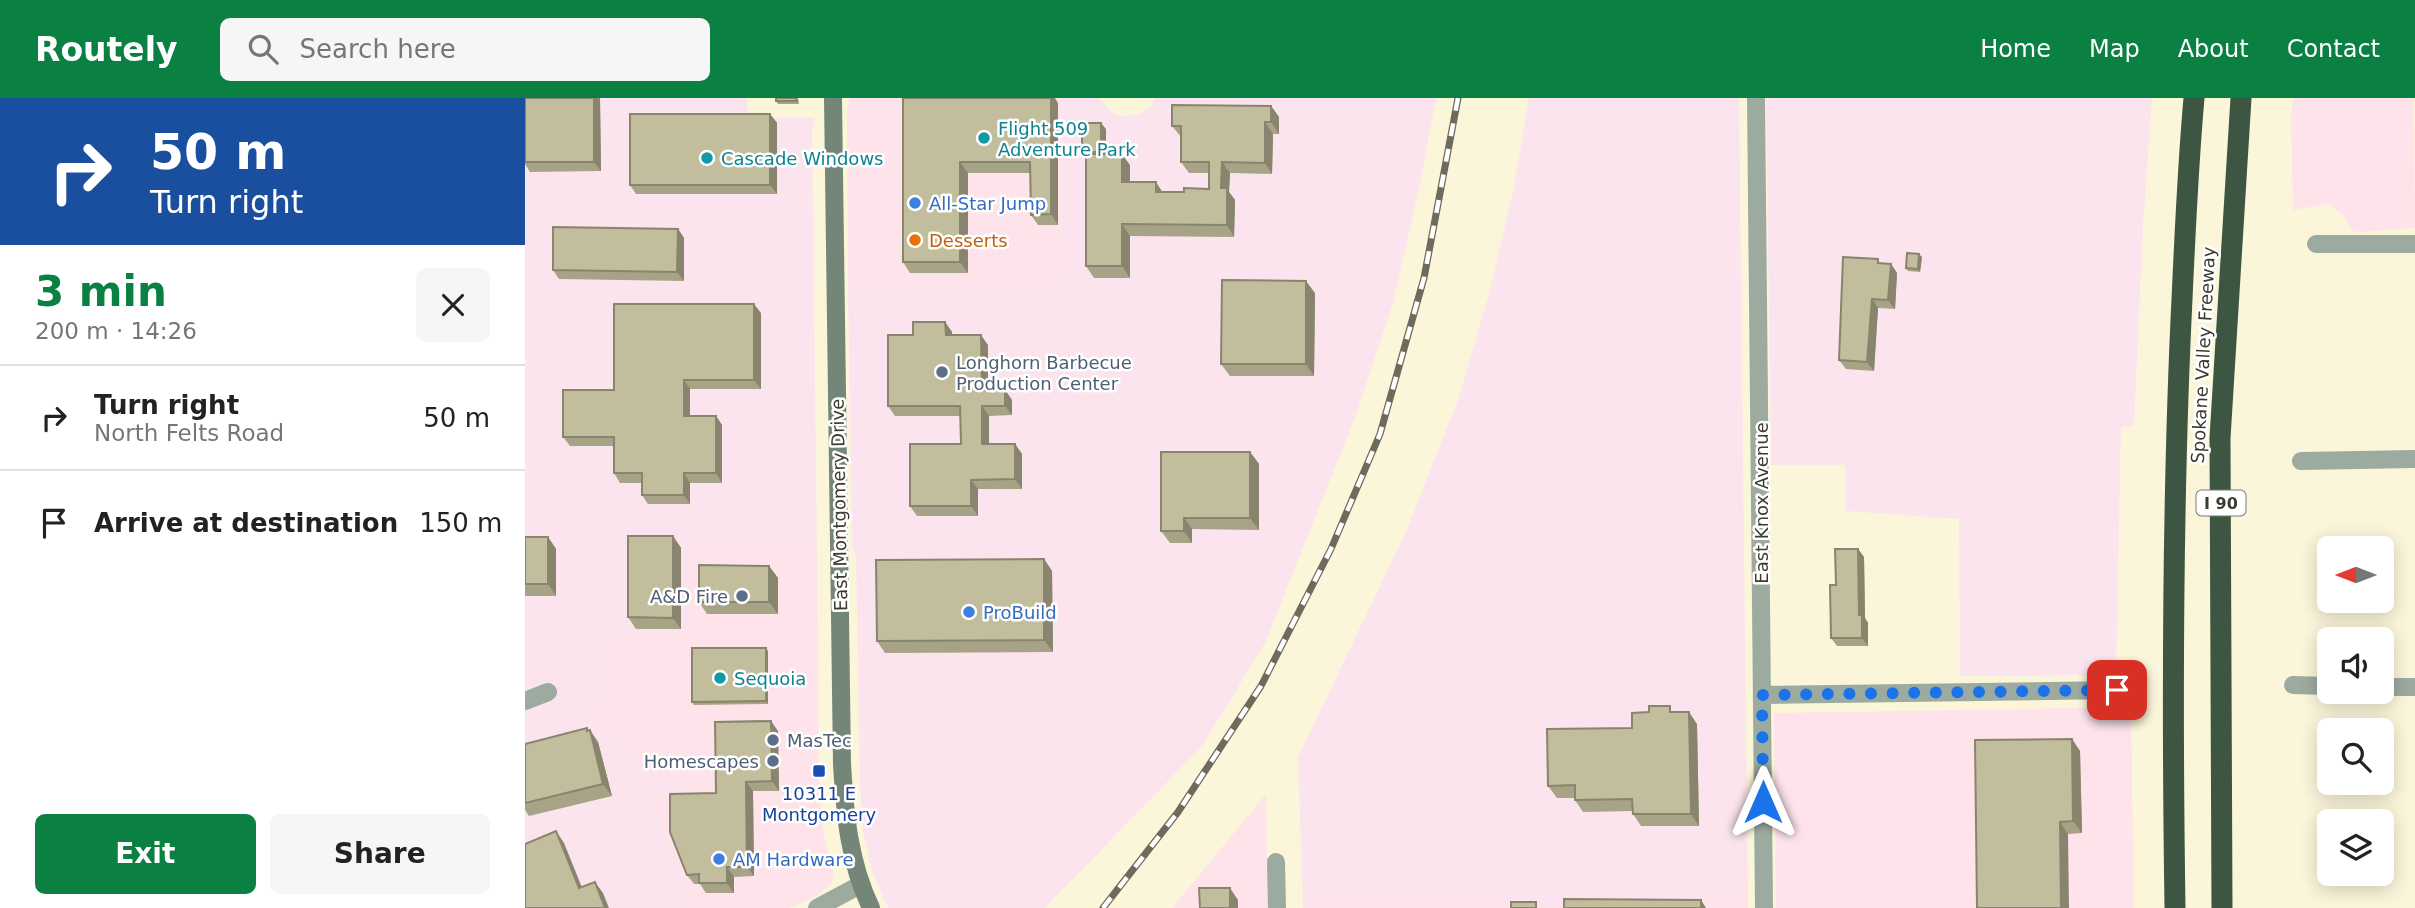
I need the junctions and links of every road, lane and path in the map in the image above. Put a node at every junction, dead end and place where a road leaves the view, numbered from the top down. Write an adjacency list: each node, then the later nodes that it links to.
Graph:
1 (833, 98): 18 (main road, East Montgomery Drive)
2 (1756, 98): 15 (street, East Knox Avenue)
3 (2194, 98): 23 (highway, Spokane Valley Freeway / I 90)
4 (2241, 98): 24 (highway, Spokane Valley Freeway / I 90)
5 (2316, 244): 6 (street)
6 (2415, 244)
7 (2415, 459): 8 (street)
8 (2301, 461)
9 (2293, 685): 10 (street)
10 (2317, 686)
11 (2394, 687): 12 (street)
12 (2415, 688)
13 (2117, 690): 15 (street)
14 (548, 692): 16 (street)
15 (1762, 695): 22 (street, East Knox Avenue)
16 (525, 701)
17 (1276, 862): 21 (street)
18 (860, 886): 19 (street); 20 (main road, East Montgomery Drive)
19 (817, 908)
20 (871, 908)
21 (1277, 908)
22 (1764, 908)
23 (2175, 908)
24 (2222, 908)

